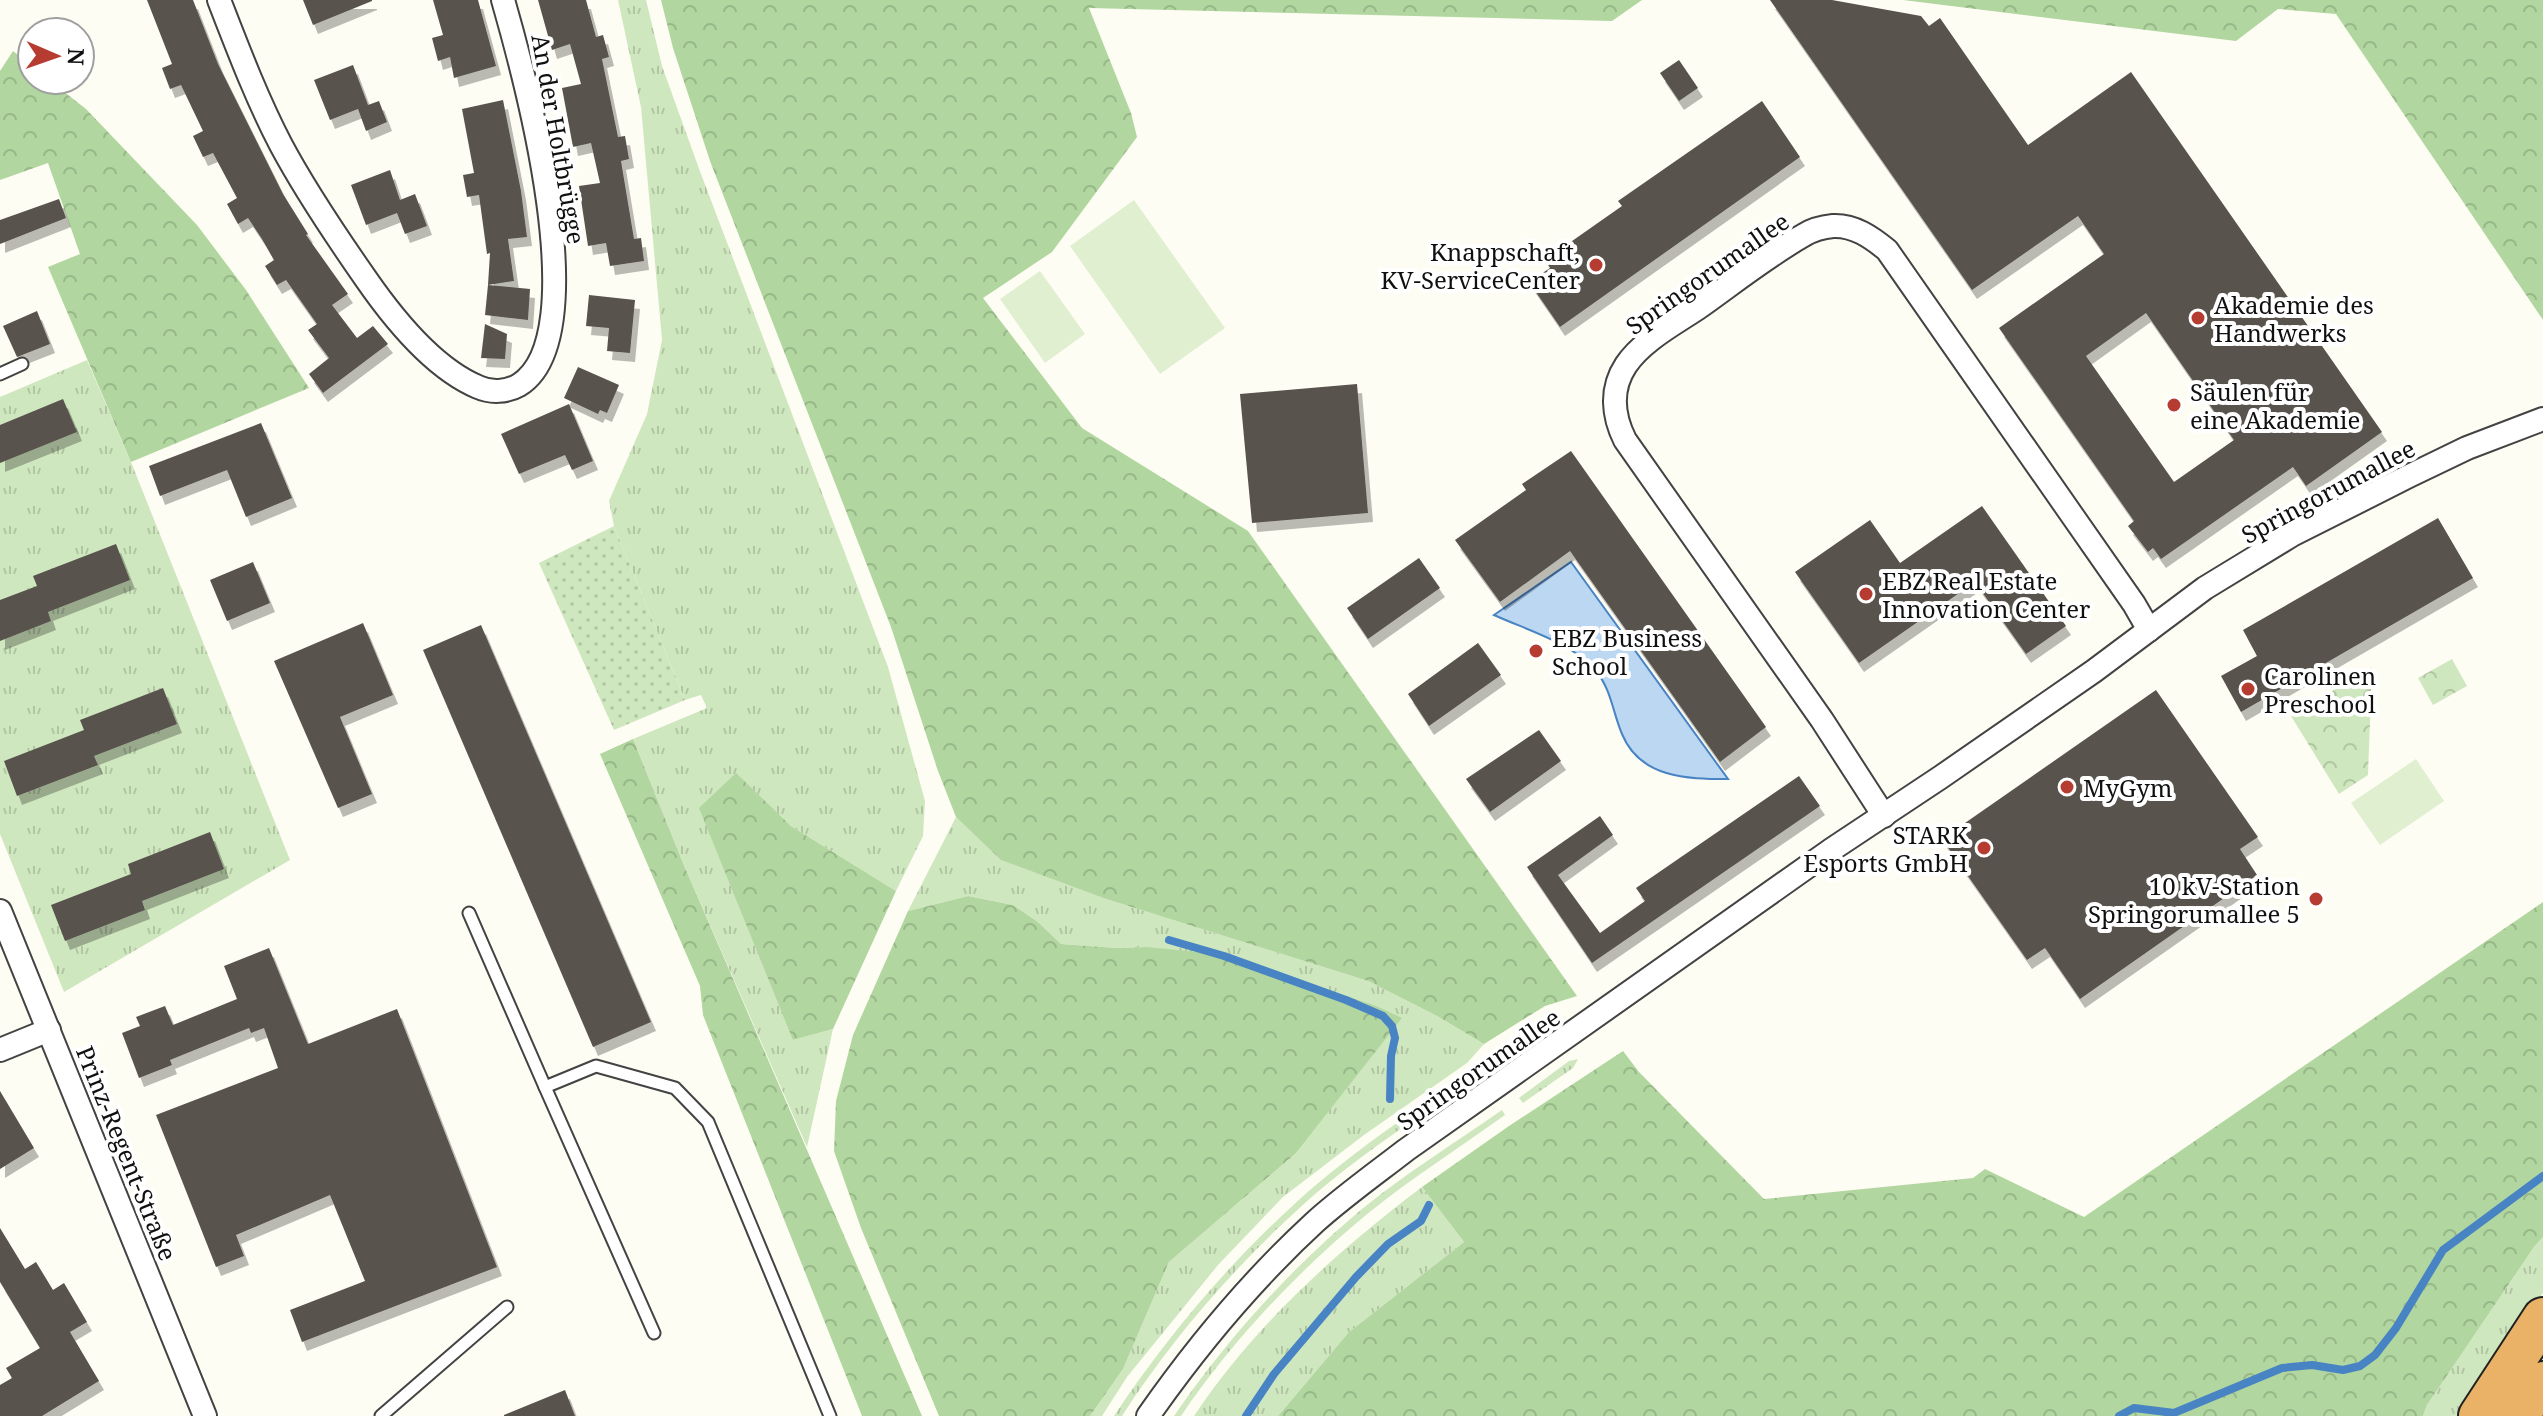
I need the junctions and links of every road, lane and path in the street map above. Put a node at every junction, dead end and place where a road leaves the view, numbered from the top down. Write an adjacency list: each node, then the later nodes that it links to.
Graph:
1 (219, 0): 2 (street, An der Holtbrügge)
2 (503, 0)
3 (22, 364): 4 (lane)
4 (0, 374)
5 (2543, 419): 6 (street, Springorumallee)
6 (2149, 630): 7 (street, Springorumallee); 7 (street, Springorumallee)
7 (1884, 816): 20 (street, Springorumallee)
8 (0, 911): 10 (street, Prinz-Regent-Straße)
9 (469, 913): 12 (lane)
10 (49, 1030): 11 (street); 17 (street, Prinz-Regent-Straße)
11 (0, 1050)
12 (545, 1087): 15 (lane); 19 (lane)
13 (507, 1307): 18 (lane)
14 (2543, 1318): 21 (highway)
15 (654, 1333)
16 (2543, 1382): 22 (highway)
17 (205, 1416)
18 (381, 1416)
19 (830, 1416)
20 (1148, 1416)
21 (2479, 1416)
22 (2517, 1416)

